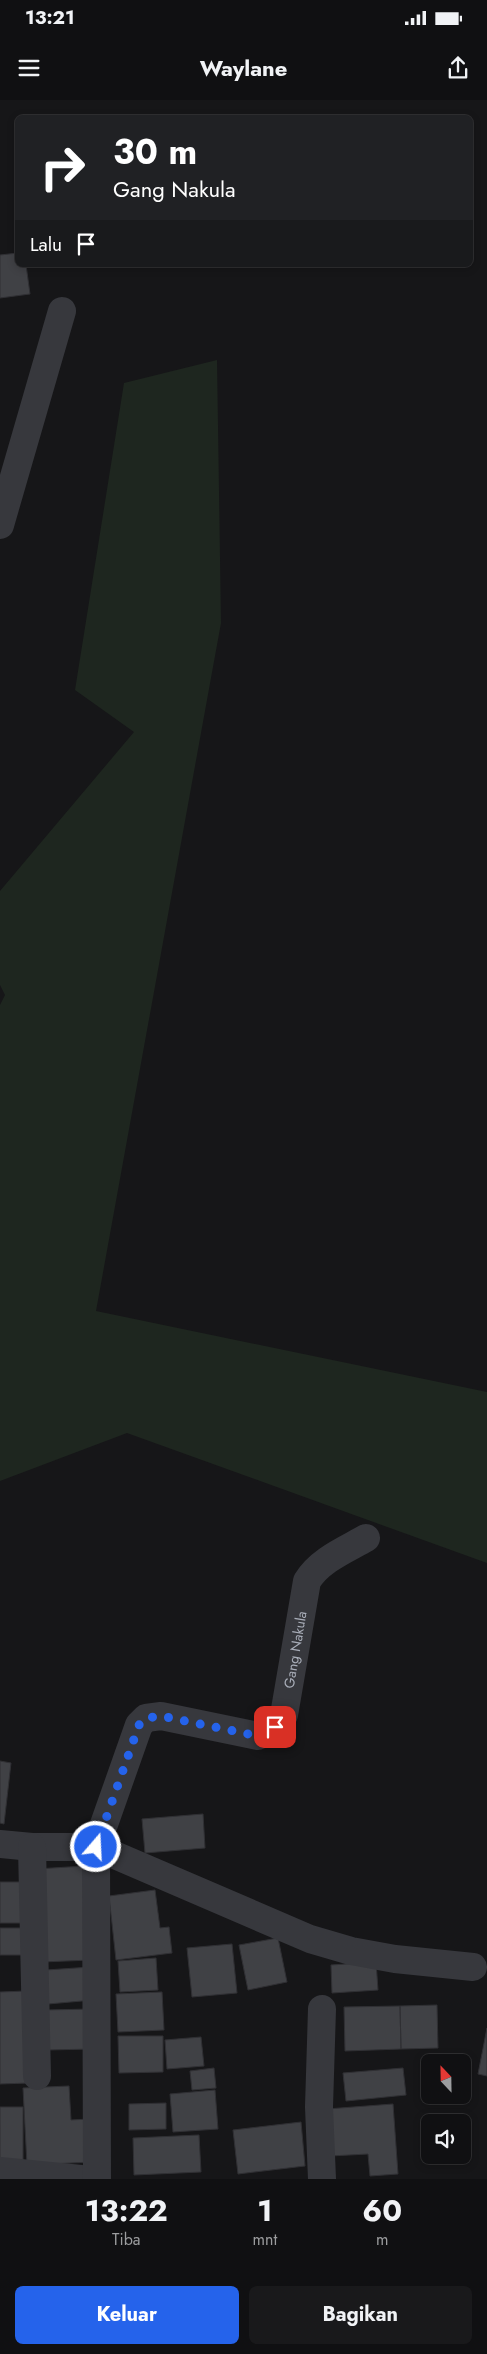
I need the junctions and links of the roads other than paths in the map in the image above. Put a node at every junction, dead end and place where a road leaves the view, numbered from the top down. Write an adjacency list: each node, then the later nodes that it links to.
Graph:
1 (62, 311): 2 (street)
2 (0, 525)
3 (366, 1538): 6 (street, Gang Nakula)
4 (0, 1844): 5 (street)
5 (32, 1847): 6 (street); 9 (street)
6 (96, 1847): 7 (street); 12 (street, Gang Nakula)
7 (473, 1967)
8 (322, 2009): 13 (street)
9 (37, 2076)
10 (0, 2172): 11 (street)
11 (82, 2179)
12 (96, 2179)
13 (322, 2179)

